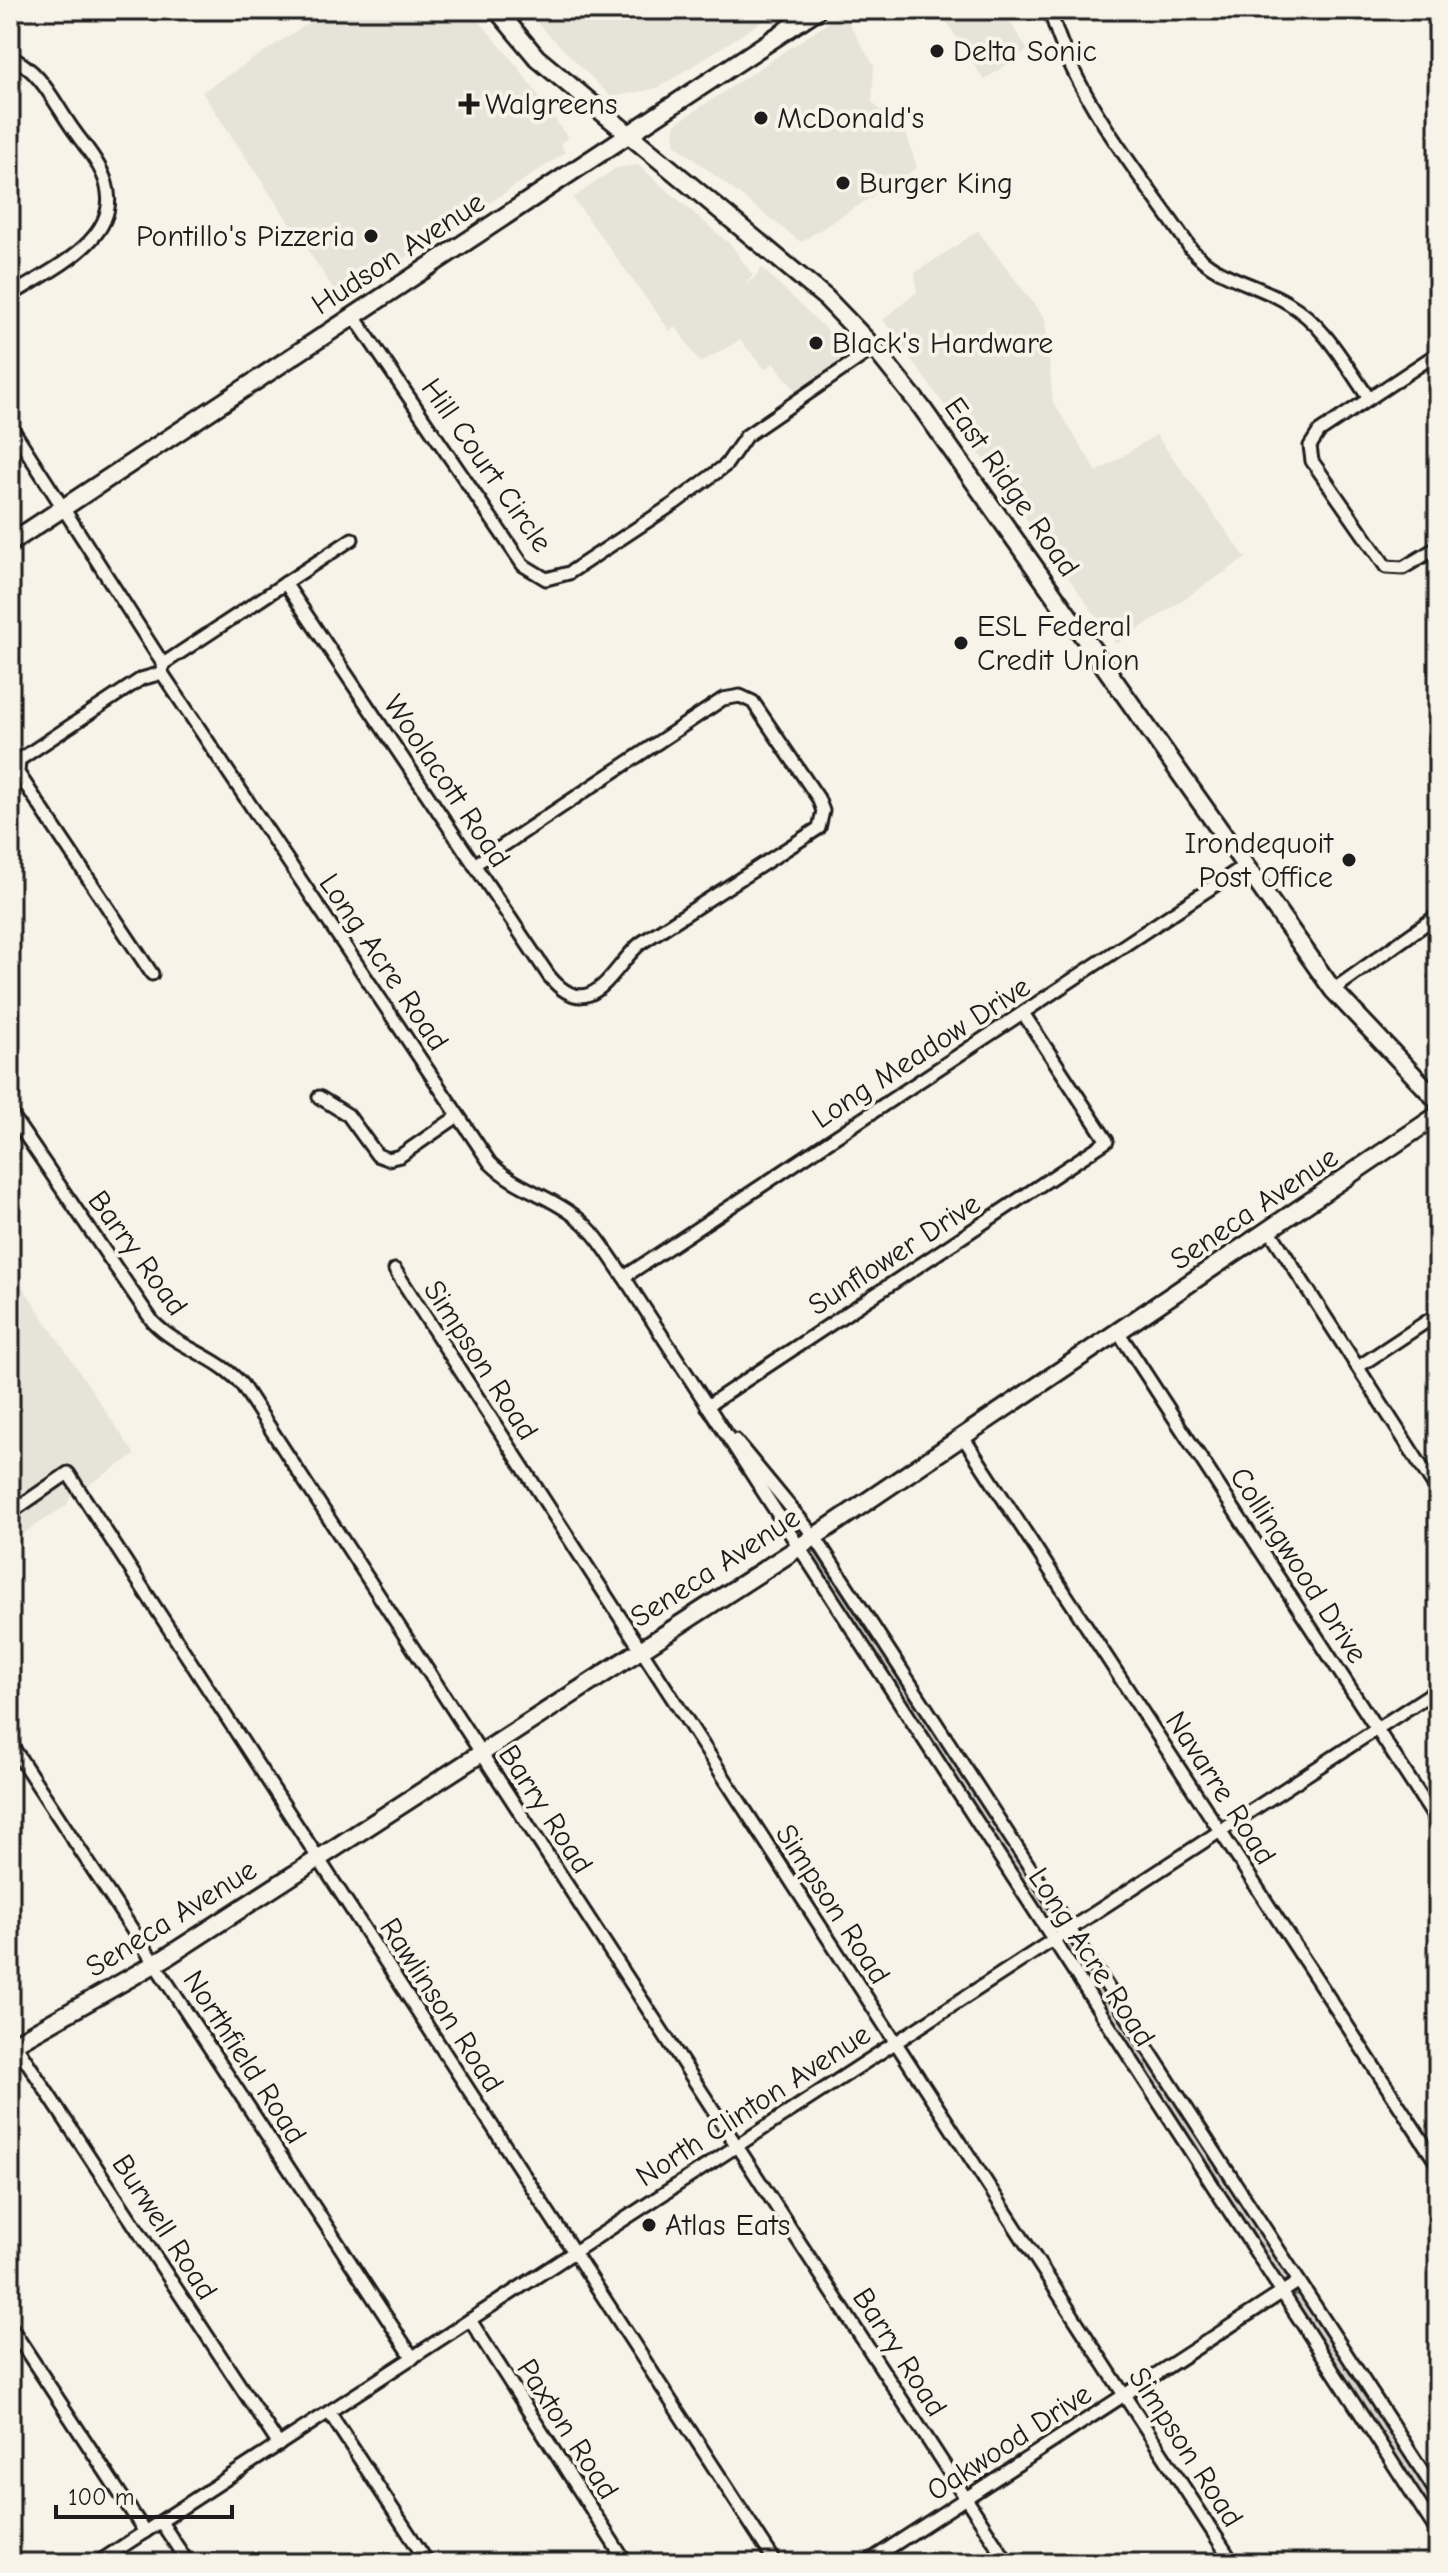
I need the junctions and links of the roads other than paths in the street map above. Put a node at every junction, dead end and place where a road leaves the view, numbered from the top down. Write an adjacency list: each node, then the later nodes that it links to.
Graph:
1 (497, 10): 5 (main road, East Ridge Road)
2 (817, 10): 5 (main road, Hudson Avenue)
3 (1050, 10): 10 (street)
4 (10, 57): 6 (street)
5 (630, 134): 7 (main road, Hudson Avenue); 8 (main road, East Ridge Road)
6 (10, 296)
7 (353, 315): 8 (street, Hill Court Circle); 12 (main road, Hudson Avenue)
8 (874, 348): 19 (main road, East Ridge Road)
9 (1438, 353): 10 (street)
10 (1368, 397): 15 (street)
11 (10, 425): 12 (street, Long Acre Road)
12 (63, 508): 14 (main road, Hudson Avenue); 17 (street, Long Acre Road)
13 (352, 539): 16 (street)
14 (10, 543)
15 (1438, 547)
16 (285, 583): 17 (street); 18 (street, Woolacott Road)
17 (163, 668): 21 (street); 28 (street, Long Acre Road)
18 (474, 865): 18 (street, Woolacott Road)
19 (1244, 866): 22 (main road, East Ridge Road); 23 (street, Long Meadow Drive)
20 (1438, 915): 22 (street)
21 (152, 974)
22 (1333, 990): 25 (main road, East Ridge Road)
23 (1023, 1013): 31 (street, Long Meadow Drive); 35 (street, Sunflower Drive)
24 (319, 1097): 28 (street)
25 (1438, 1101)
26 (10, 1113): 44 (street, Barry Road)
27 (1438, 1115): 29 (main road, Seneca Avenue)
28 (458, 1116): 31 (street, Long Acre Road)
29 (1270, 1231): 33 (main road, Seneca Avenue); 34 (street)
30 (395, 1270): 40 (street, Simpson Road)
31 (624, 1277): 35 (street, Long Acre Road)
32 (1438, 1314): 34 (street)
33 (1119, 1333): 36 (main road, Seneca Avenue); 42 (street, Collingwood Drive)
34 (1358, 1367): 37 (street)
35 (707, 1406): 39 (street, Long Acre Road); 39 (street, Long Acre Road)
36 (963, 1437): 39 (main road, Seneca Avenue); 46 (street, Navarre Road)
37 (1438, 1492)
38 (10, 1513): 47 (street, Rawlinson Road)
39 (806, 1542): 40 (main road, Seneca Avenue); 48 (street, Long Acre Road); 49 (street, Long Acre Road)
40 (640, 1650): 44 (main road, Seneca Avenue); 52 (street, Simpson Road)
41 (1438, 1689): 42 (street, North Clinton Avenue)
42 (1377, 1729): 45 (street, Collingwood Drive); 46 (street, North Clinton Avenue)
43 (10, 1743): 50 (street, Northfield Road)
44 (481, 1754): 47 (main road, Seneca Avenue); 53 (street, Barry Road)
45 (1438, 1823)
46 (1220, 1830): 48 (street, North Clinton Avenue); 54 (street, Navarre Road)
47 (318, 1859): 50 (main road, Seneca Avenue); 55 (street, Rawlinson Road)
48 (1069, 1929): 49 (street, North Clinton Avenue); 56 (street, Long Acre Road)
49 (1052, 1940): 52 (street, North Clinton Avenue); 57 (street, Long Acre Road)
50 (156, 1964): 51 (main road, Seneca Avenue); 60 (street, Northfield Road)
51 (12, 2042): 63 (street, Burwell Road)
52 (893, 2042): 53 (street, North Clinton Avenue); 61 (street, Simpson Road)
53 (737, 2145): 55 (street, North Clinton Avenue); 65 (street, Barry Road)
54 (1438, 2165)
55 (575, 2251): 58 (street, North Clinton Avenue); 73 (street, Rawlinson Road)
56 (1298, 2282): 57 (street, Oakwood Drive); 64 (street, Long Acre Road)
57 (1282, 2293): 61 (street, Oakwood Drive); 68 (street, Long Acre Road)
58 (470, 2320): 60 (street, North Clinton Avenue); 72 (street, Paxton Road)
59 (10, 2326): 67 (street)
60 (413, 2358): 62 (street, North Clinton Avenue)
61 (1124, 2396): 65 (street, Oakwood Drive); 76 (street, Simpson Road)
62 (329, 2412): 63 (street, North Clinton Avenue); 71 (street)
63 (279, 2445): 66 (street, North Clinton Avenue)
64 (1438, 2495)
65 (966, 2498): 74 (street, Oakwood Drive); 75 (street, Barry Road)
66 (161, 2522): 67 (street, North Clinton Avenue); 70 (street)
67 (145, 2532): 69 (street, North Clinton Avenue)
68 (1438, 2533)
69 (97, 2563)
70 (188, 2563)
71 (428, 2563)
72 (626, 2563)
73 (776, 2563)
74 (866, 2563)
75 (1008, 2563)
76 (1233, 2563)

